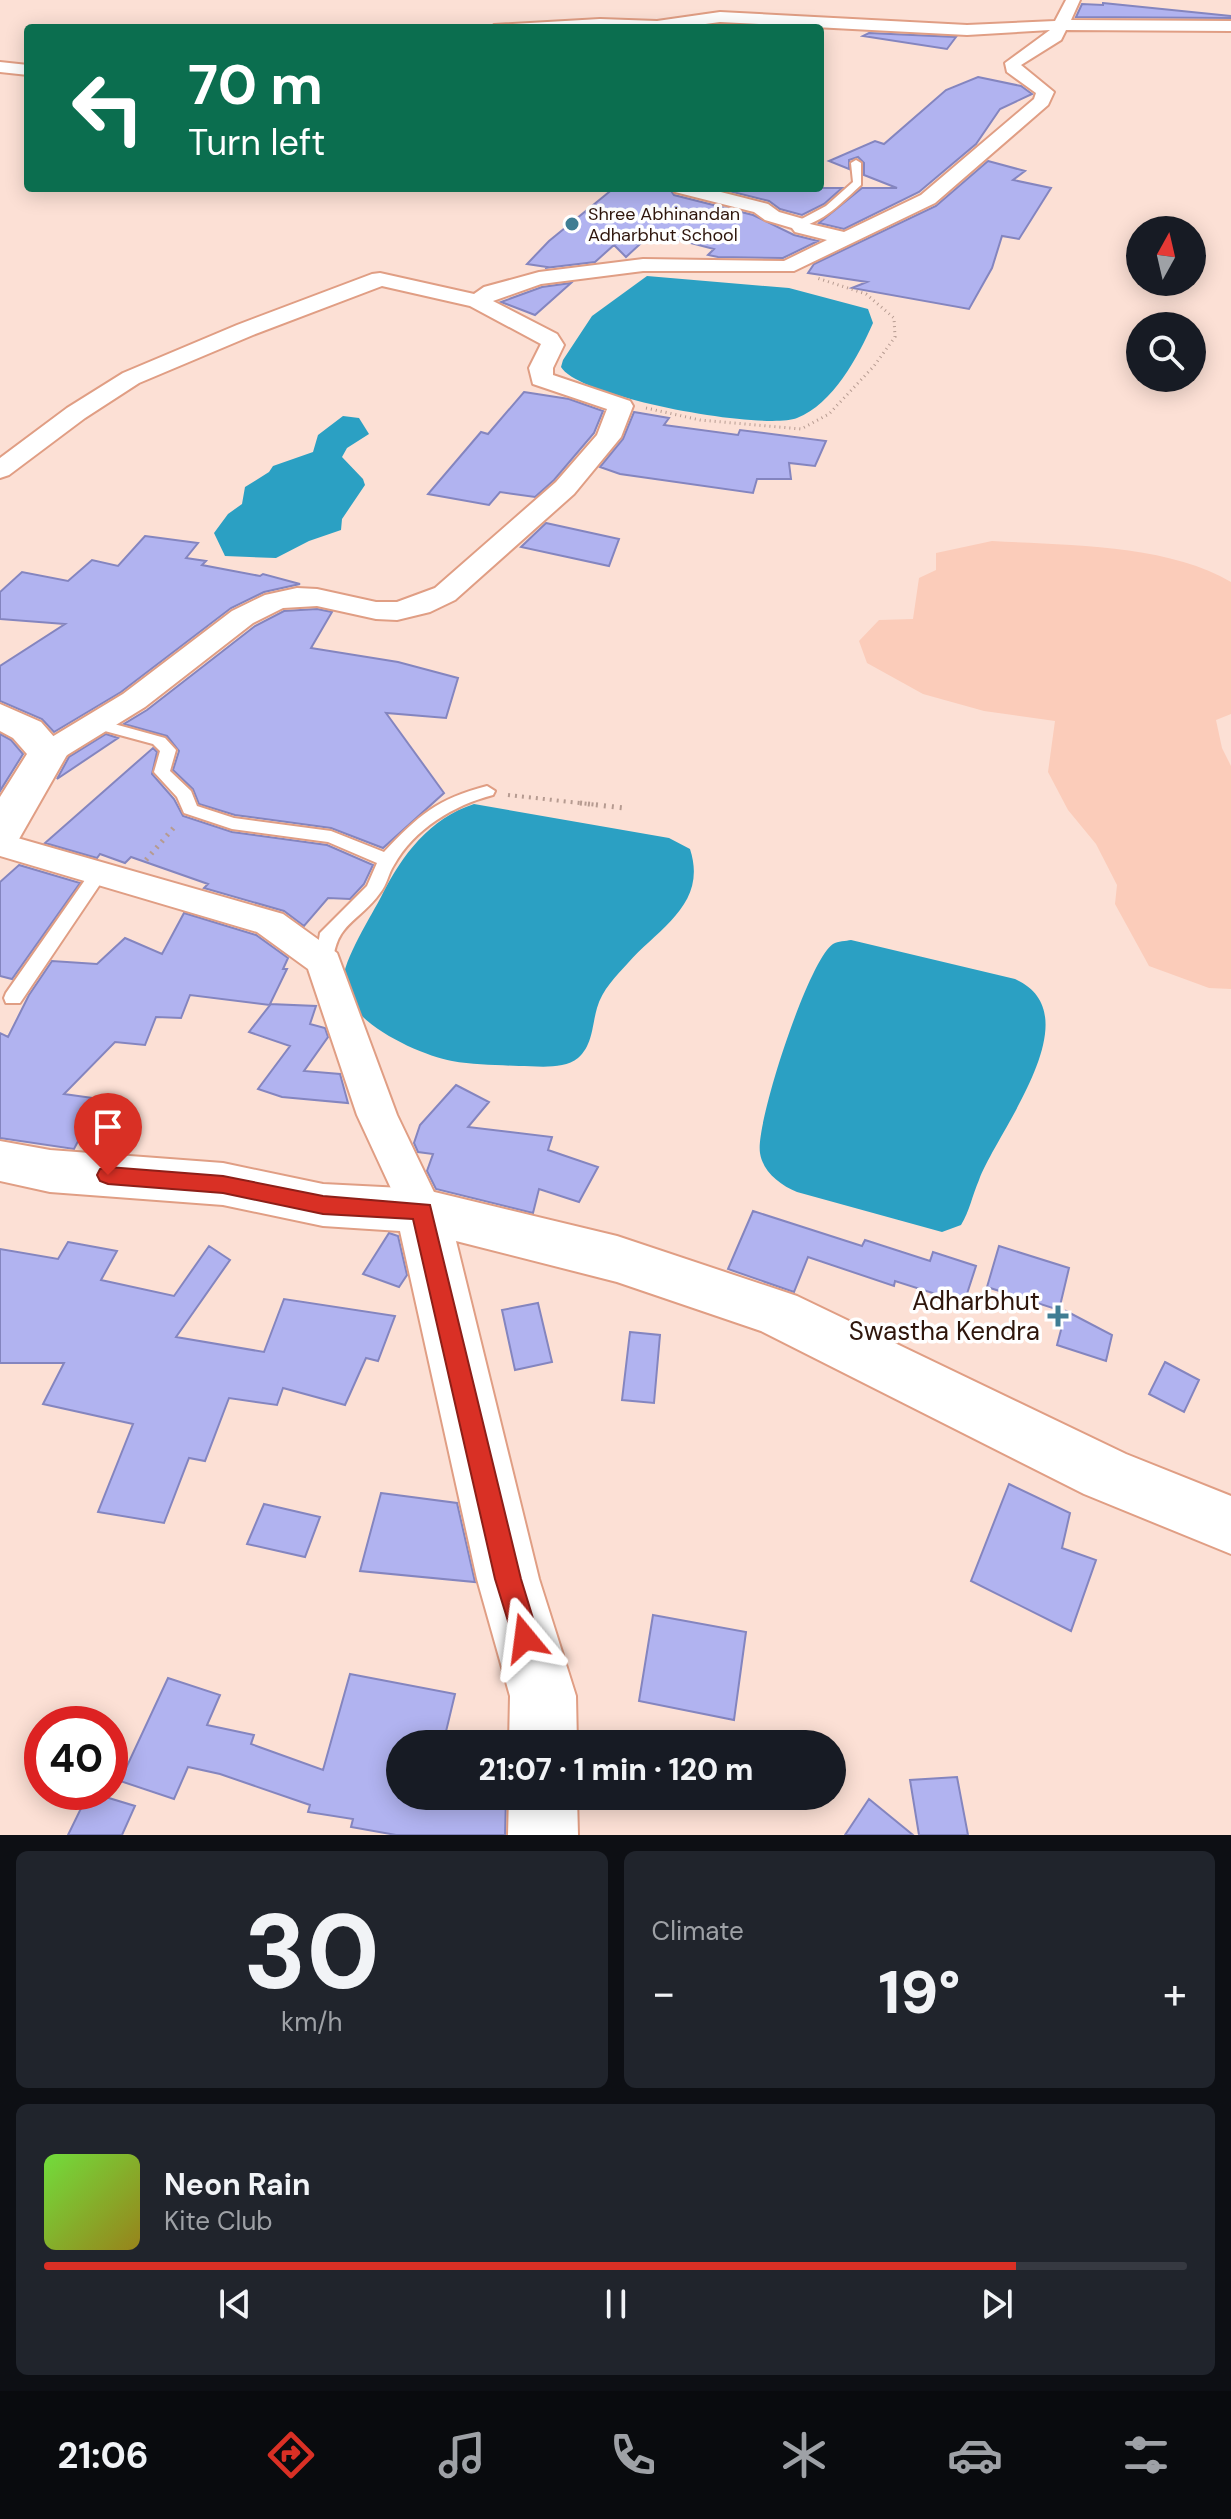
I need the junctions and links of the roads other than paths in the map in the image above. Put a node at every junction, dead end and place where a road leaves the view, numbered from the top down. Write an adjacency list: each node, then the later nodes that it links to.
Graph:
1 (1073, 0): 3 (street)
2 (671, 24): 3 (street)
3 (1062, 25): 4 (street); 10 (street)
4 (1231, 26)
5 (0, 67): 6 (street)
6 (24, 70)
7 (856, 163): 9 (lane)
8 (698, 192): 9 (street)
9 (800, 224): 10 (street)
10 (845, 238): 11 (street)
11 (477, 301): 12 (street); 14 (street)
12 (0, 470)
13 (0, 716): 15 (street)
14 (96, 724): 15 (street); 19 (lane)
15 (48, 753): 17 (street)
16 (487, 791): 19 (lane)
17 (0, 836)
18 (0, 844): 20 (street)
19 (387, 860): 21 (lane)
20 (113, 878): 21 (street); 22 (lane)
21 (324, 962): 24 (street)
22 (13, 998)
23 (0, 1161): 24 (street)
24 (422, 1211): 25 (street); 26 (street)
25 (1231, 1525)
26 (543, 1730)
27 (543, 1810): 28 (street)
28 (543, 1835)

